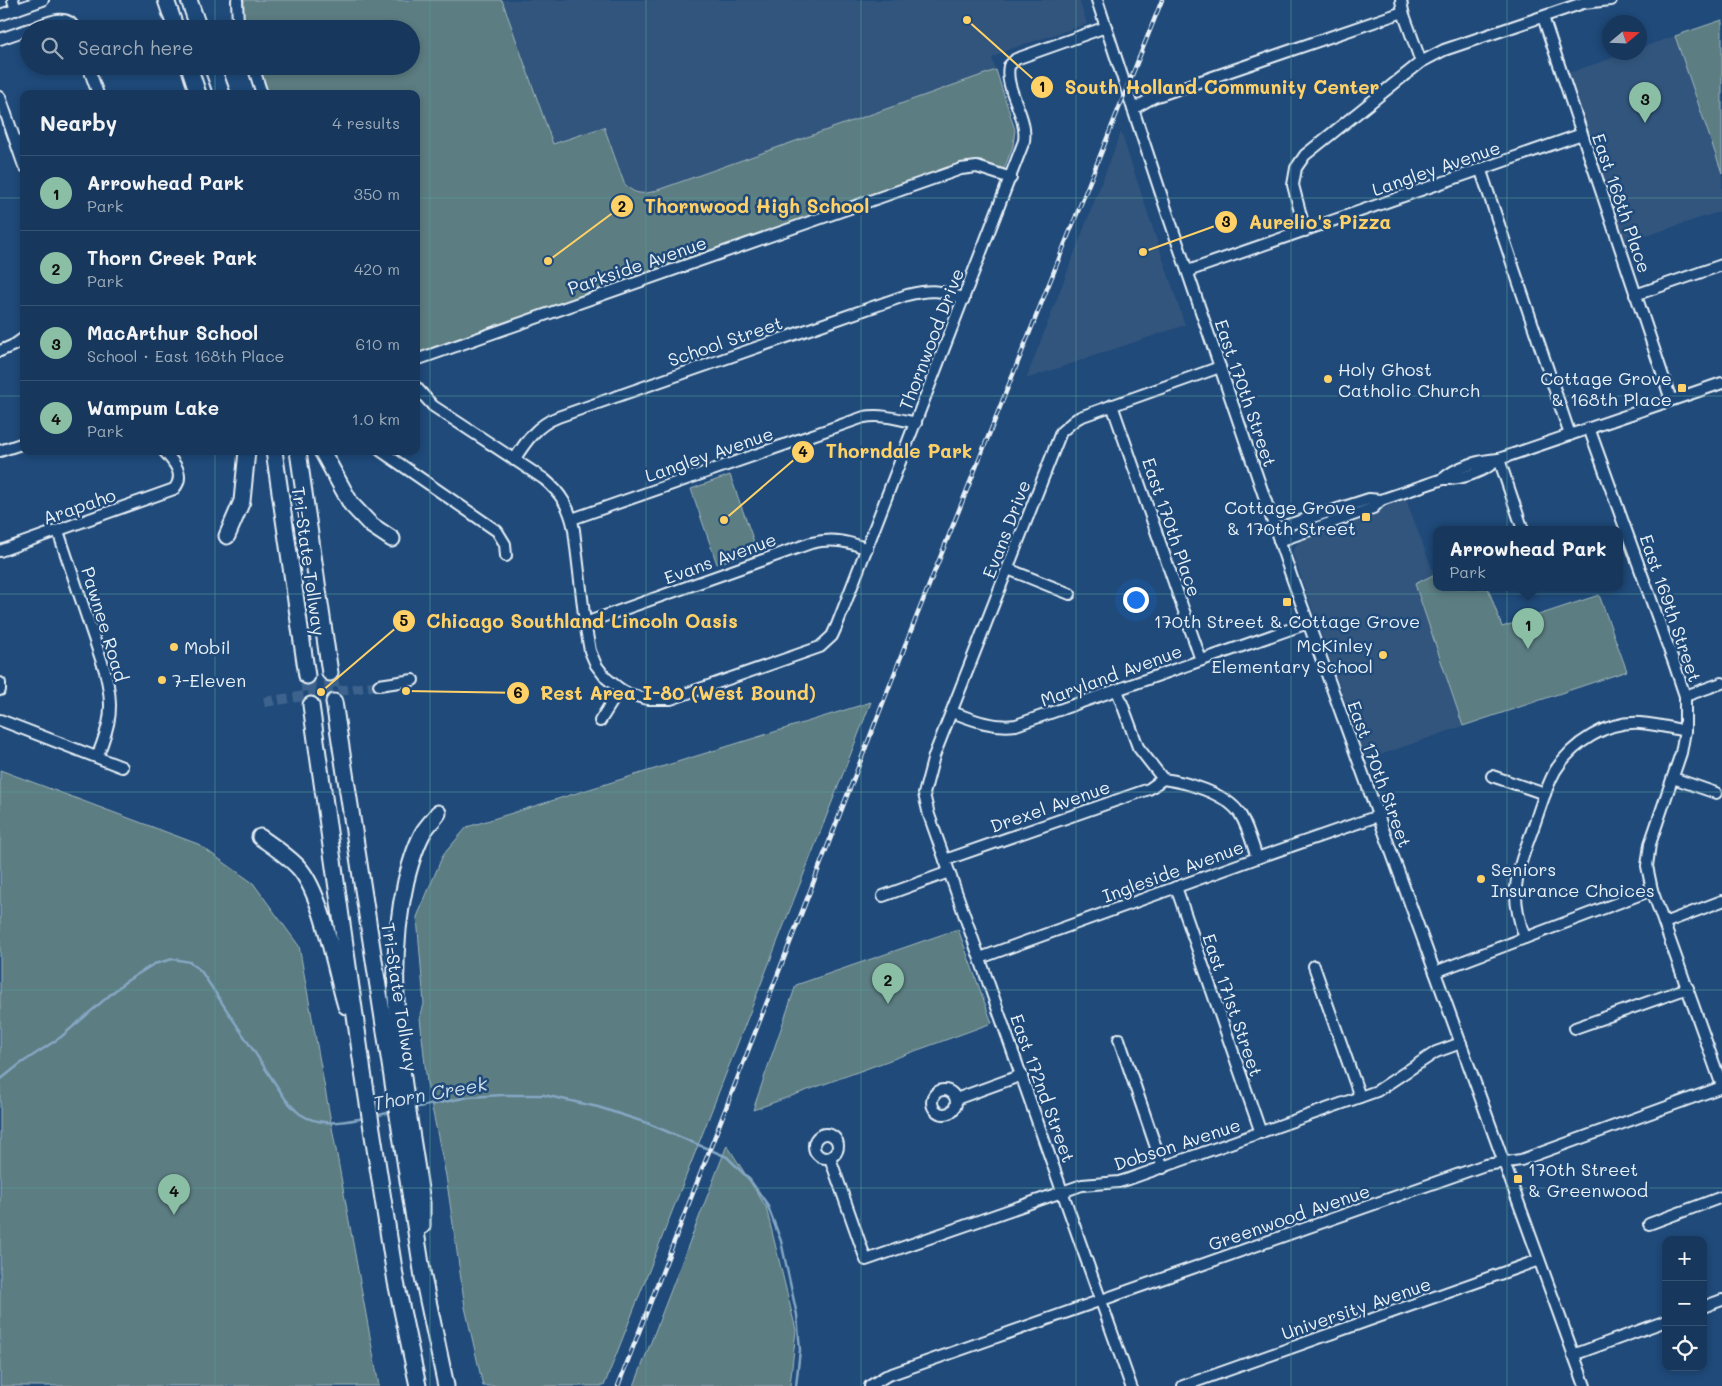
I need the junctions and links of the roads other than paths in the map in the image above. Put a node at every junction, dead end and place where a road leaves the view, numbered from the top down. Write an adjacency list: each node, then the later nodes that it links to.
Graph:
1 (44, 0): 8 (street)
2 (166, 0): 12 (highway)
3 (189, 0): 13 (highway)
4 (237, 0): 14 (street)
5 (1097, 0): 15 (street, East 170th Street)
6 (1401, 0): 9 (street)
7 (1611, 0): 11 (street)
8 (15, 5): 10 (street)
9 (1403, 12): 18 (street); 28 (street)
10 (0, 15)
11 (1542, 17): 18 (street); 29 (street, East 168th Place)
12 (173, 20)
13 (196, 20)
14 (238, 20)
15 (1106, 27): 28 (street, East 170th Street); 32 (street)
16 (20, 32): 17 (street)
17 (0, 39)
18 (1421, 62): 33 (street)
19 (91, 75): 23 (street)
20 (192, 75): 24 (highway)
21 (215, 75): 25 (highway)
22 (256, 75): 26 (street)
23 (97, 90)
24 (197, 90)
25 (221, 90)
26 (261, 90)
27 (0, 97): 30 (street)
28 (1133, 109): 35 (street, East 170th Street)
29 (1582, 134): 31 (street, Langley Avenue); 36 (street, East 168th Place)
30 (20, 154)
31 (1480, 171): 33 (street, Langley Avenue); 48 (street)
32 (1011, 178): 37 (street, Thornwood Drive); 40 (street, Parkside Avenue)
33 (1305, 231): 35 (street, Langley Avenue)
34 (1722, 265): 36 (street)
35 (1188, 271): 41 (street, East 170th Street)
36 (1636, 295): 44 (street, East 168th Place)
37 (964, 299): 46 (street, Thornwood Drive); 58 (street, School Street)
38 (20, 340): 39 (street)
39 (0, 350)
40 (420, 359)
41 (1220, 367): 45 (street, Evans Drive); 62 (street, East 170th Street)
42 (1722, 383): 44 (street)
43 (420, 391): 58 (street)
44 (1671, 400): 47 (street)
45 (1112, 405): 70 (street, Evans Drive); 74 (street, East 170th Place)
46 (916, 423): 60 (street, Langley Avenue); 67 (street, Thornwood Drive)
47 (1589, 428): 48 (street); 84 (street, East 169th Street)
48 (1570, 435): 57 (street)
49 (20, 444): 50 (street)
50 (0, 451)
51 (168, 455): 63 (street, Arapaho)
52 (247, 455): 64 (highway)
53 (275, 455): 76 (highway, Tri-State Tollway)
54 (299, 455): 75 (highway, Tri-State Tollway)
55 (324, 455): 65 (highway)
56 (388, 455): 69 (street)
57 (1499, 459): 59 (street); 61 (street)
58 (514, 460): 60 (street)
59 (1381, 500): 62 (street); 66 (street)
60 (572, 519): 73 (street)
61 (1522, 526)
62 (1275, 530): 66 (street, East 170th Street)
63 (58, 531): 68 (street, Arapaho); 91 (street, Pawnee Road)
64 (227, 536)
65 (392, 539)
66 (1279, 541): 72 (street, East 170th Street)
67 (867, 549): 73 (street, Evans Avenue); 81 (street, Thornwood Drive)
68 (0, 551)
69 (506, 556)
70 (1008, 570): 71 (street); 87 (street, Evans Drive)
71 (1070, 594)
72 (1308, 622): 74 (street, Maryland Avenue); 100 (street, East 170th Street)
73 (585, 623): 81 (street)
74 (1202, 660): 83 (street, Maryland Avenue)
75 (330, 673)
76 (307, 676)
77 (413, 680): 80 (street)
78 (0, 683): 82 (street)
79 (1722, 683): 84 (street)
80 (379, 684)
81 (620, 689): 89 (street)
82 (0, 690)
83 (1117, 690): 87 (street, Maryland Avenue); 95 (street)
84 (1685, 696): 90 (street, East 169th Street)
85 (334, 702): 119 (highway, Tri-State Tollway)
86 (311, 705): 118 (highway)
87 (952, 712): 98 (street, Evans Drive)
88 (0, 720): 91 (street)
89 (600, 720)
90 (1686, 731): 94 (street, East 169th Street); 97 (street)
91 (97, 757): 92 (street)
92 (122, 767)
93 (1492, 776): 97 (street)
94 (1673, 778): 96 (street); 106 (street, East 169th Street)
95 (1163, 779): 102 (street); 103 (street, Drexel Avenue)
96 (1716, 793)
97 (1545, 794): 110 (street)
98 (925, 800): 103 (street, East 172nd Street)
99 (438, 813): 119 (highway)
100 (1378, 816): 102 (street, Ingleside Avenue); 113 (street, East 170th Street)
101 (260, 838): 118 (highway)
102 (1257, 858): 105 (street, Ingleside Avenue)
103 (945, 860): 104 (street, East 172nd Street)
104 (949, 872): 107 (street); 111 (street, East 172nd Street)
105 (1176, 888): 111 (street, Ingleside Avenue); 124 (street, East 171st Street)
106 (1652, 890): 109 (street, East 169th Street); 110 (street)
107 (883, 896)
108 (1722, 901): 109 (street)
109 (1664, 923): 114 (street, East 169th Street)
110 (1525, 938): 113 (street)
111 (980, 958): 120 (street, East 172nd Street)
112 (1314, 966): 122 (street)
113 (1435, 972): 117 (street, East 170th Street)
114 (1688, 988): 115 (street); 121 (street, East 169th Street)
115 (1575, 1028)
116 (1119, 1039): 127 (street)
117 (1461, 1044): 122 (street, Dobson Avenue); 126 (street, East 170th Street)
118 (360, 1054): 132 (highway)
119 (397, 1066): 140 (highway)
120 (1022, 1075): 123 (street); 128 (street, East 172nd Street)
121 (1722, 1086): 126 (street, Greenwood Avenue)
122 (1360, 1097): 124 (street, Dobson Avenue)
123 (956, 1099)
124 (1260, 1133): 127 (street, Dobson Avenue)
125 (830, 1158): 128 (street, Dobson Avenue)
126 (1504, 1162): 131 (street, East 170th Street); 134 (street, Greenwood Avenue)
127 (1163, 1168): 128 (street, Dobson Avenue)
128 (1063, 1192): 134 (street, East 172nd Street)
129 (1722, 1198): 130 (street)
130 (1649, 1224)
131 (1539, 1260): 137 (street, East 170th Street); 143 (street, University Avenue)
132 (396, 1282): 138 (highway); 139 (highway)
133 (1722, 1300): 135 (street)
134 (1101, 1301): 141 (street, Greenwood Avenue); 142 (street, East 172nd Street)
135 (1707, 1306)
136 (1662, 1322): 137 (street)
137 (1573, 1354): 144 (street, East 170th Street)
138 (407, 1386)
139 (418, 1386)
140 (446, 1386)
141 (870, 1386)
142 (1131, 1386)
143 (1183, 1386)
144 (1585, 1386)

